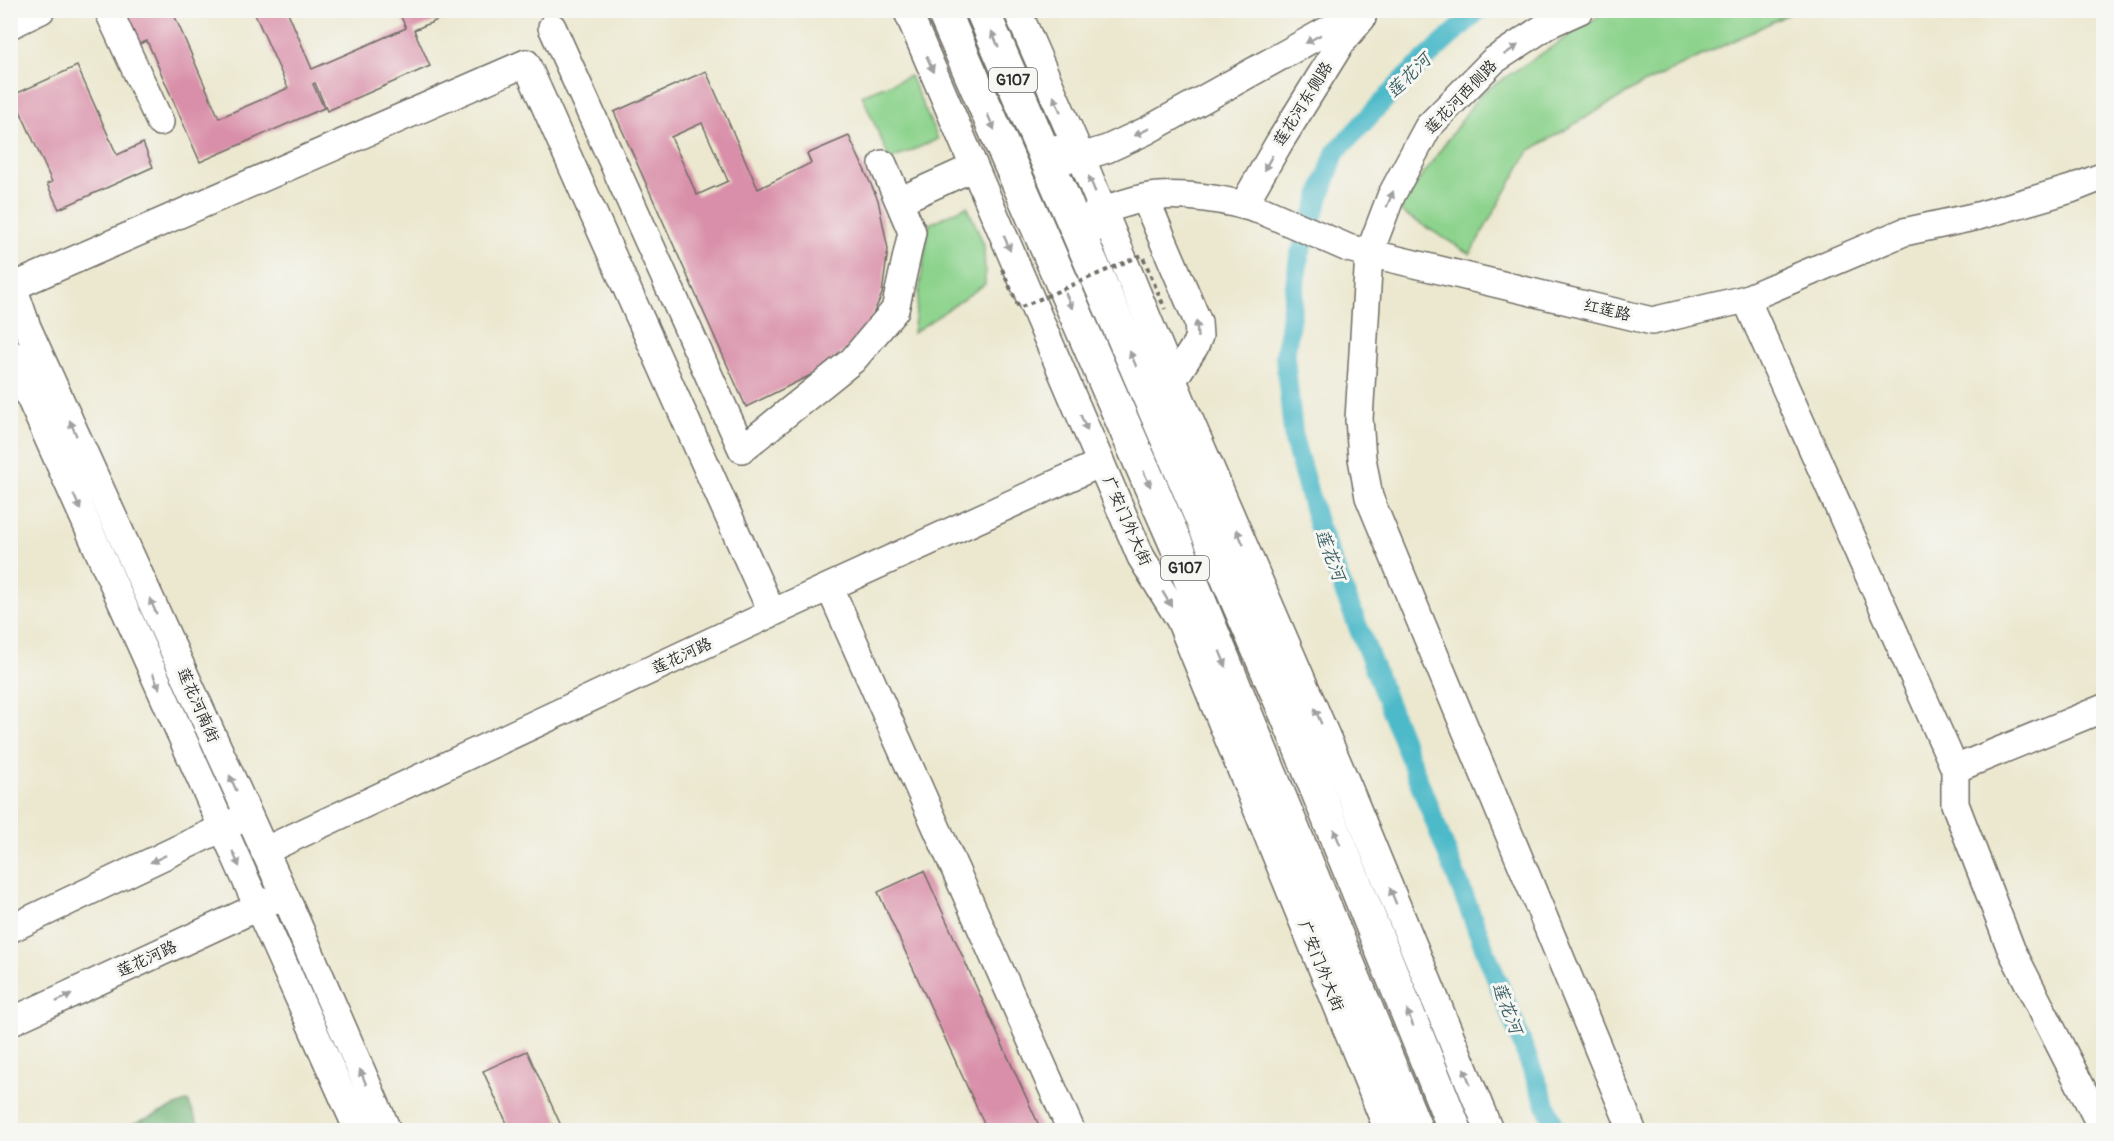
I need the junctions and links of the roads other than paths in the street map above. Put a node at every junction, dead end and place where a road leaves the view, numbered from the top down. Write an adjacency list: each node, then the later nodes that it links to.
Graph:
1 (42, 10): 10 (street)
2 (108, 10): 12 (street)
3 (907, 10): 16 (street, 广安门外大街, one-way to 16)
4 (942, 10): 45 (highway, 广安门外大街 / G107, one-way to 45)
5 (982, 10): 13 (highway, G107, one-way to 5)
6 (1017, 10): 14 (street, one-way to 6)
7 (1364, 10): 14 (street, one-way to 14)
8 (1371, 10): 20 (street, 莲花河东侧路, one-way to 20)
9 (1580, 10): 23 (street, 莲花河西侧路, one-way to 9)
10 (10, 25)
11 (552, 27): 19 (street)
12 (160, 122)
13 (1043, 150): 14 (highway); 22 (highway, G107)
14 (1081, 157): 21 (street, one-way to 14)
15 (883, 164): 19 (street)
16 (974, 167): 19 (street); 29 (street, 广安门外大街, one-way to 29)
17 (2103, 176): 25 (street, 红莲路)
18 (1145, 198): 20 (street, 红莲路); 21 (street, 红莲路); 28 (street, one-way to 18)
19 (899, 201)
20 (1253, 208): 23 (street, 红莲路, bridge)
21 (1103, 210): 22 (highway); 28 (street)
22 (1082, 240): 28 (highway, G107, one-way to 22)
23 (1359, 251): 25 (street, 红莲路); 48 (street, 莲花河西侧路)
24 (11, 284): 26 (street, 莲花河南街); 31 (street)
25 (1746, 299): 33 (street)
26 (19, 331): 34 (street, 莲花河南街, one-way to 26)
27 (10, 353): 35 (street, 莲花河南街, one-way to 35)
28 (1160, 386): 46 (highway, G107, one-way to 28); 47 (street, one-way to 28)
29 (1101, 463): 30 (street, 莲花河路); 44 (street, 广安门外大街, one-way to 44)
30 (830, 588): 31 (street, 莲花河路); 43 (street)
31 (772, 613): 36 (street, 莲花河路)
32 (2103, 708): 33 (street)
33 (1955, 769): 49 (street)
34 (248, 816): 35 (street); 36 (street, 莲花河南街)
35 (222, 828): 38 (street, 莲花河南街, one-way to 38); 39 (street, one-way to 39)
36 (264, 851): 37 (street, 莲花河南街)
37 (284, 895): 38 (street, 莲花河路); 42 (street, 莲花河南街, one-way to 37)
38 (258, 908): 40 (street, 莲花河路, one-way to 38); 41 (street, 莲花河南街)
39 (10, 929)
40 (10, 1022)
41 (357, 1131)
42 (387, 1131)
43 (1071, 1131)
44 (1388, 1131)
45 (1416, 1131)
46 (1455, 1131)
47 (1489, 1131)
48 (1632, 1131)
49 (2103, 1131)

